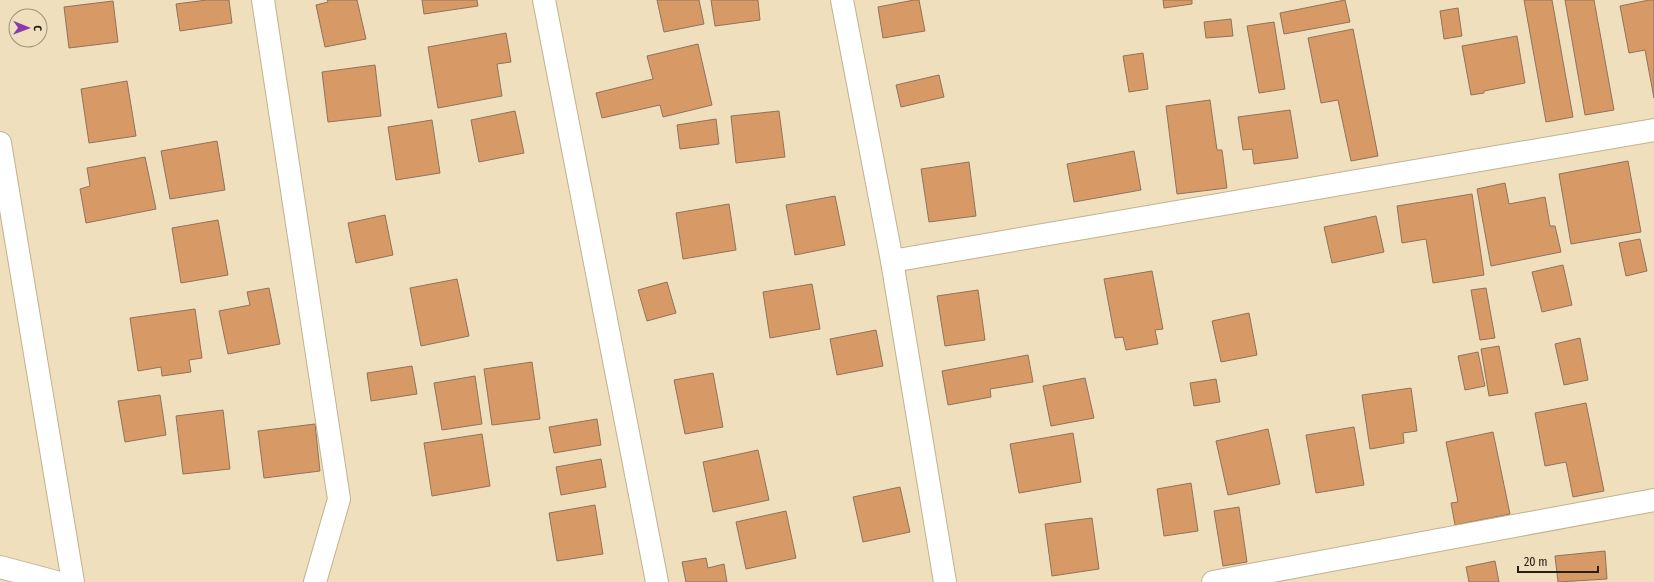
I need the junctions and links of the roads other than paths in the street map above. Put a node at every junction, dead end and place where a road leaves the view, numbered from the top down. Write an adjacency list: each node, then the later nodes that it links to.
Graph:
1 (263, 0): 11 (street)
2 (544, 0): 12 (street)
3 (842, 0): 6 (street)
4 (1654, 130): 6 (street)
5 (0, 143): 10 (street)
6 (892, 261): 13 (street)
7 (1654, 500): 14 (street)
8 (0, 567): 9 (street)
9 (56, 582)
10 (73, 582)
11 (315, 582)
12 (657, 582)
13 (944, 582)
14 (1213, 582)

